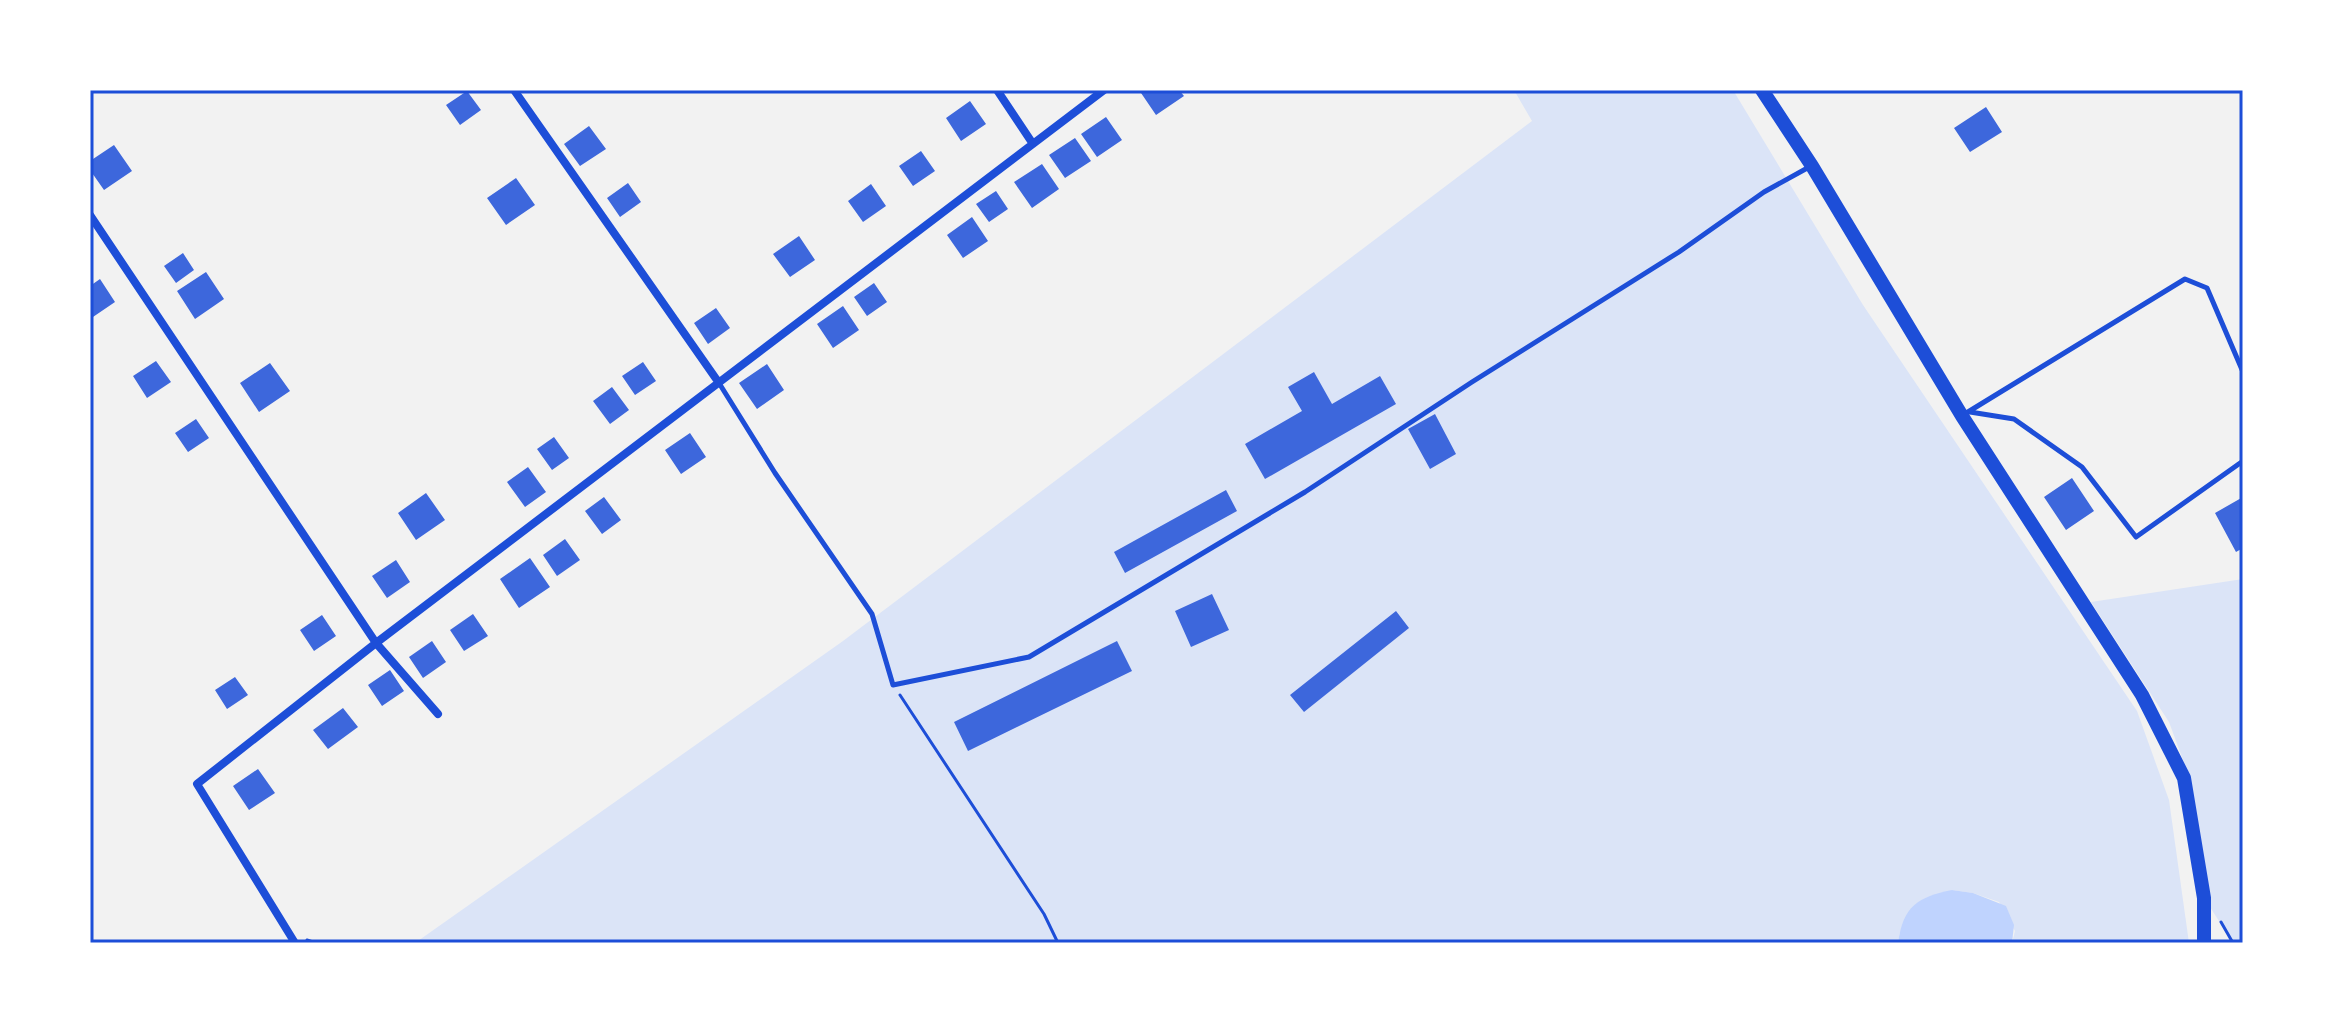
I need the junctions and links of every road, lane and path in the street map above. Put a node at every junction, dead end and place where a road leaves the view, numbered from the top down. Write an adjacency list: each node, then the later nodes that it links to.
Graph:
1 (514, 90): 9 (street)
2 (997, 90): 5 (street)
3 (1104, 90): 5 (street)
4 (1762, 90): 6 (street)
5 (1033, 144): 9 (street)
6 (1812, 166): 10 (street); 13 (lane)
7 (90, 215): 12 (street)
8 (2243, 372): 10 (lane)
9 (719, 383): 12 (street); 13 (lane)
10 (1966, 414): 11 (lane); 17 (street)
11 (2243, 461)
12 (376, 643): 14 (street); 15 (street)
13 (893, 685): 16 (path)
14 (438, 714)
15 (295, 943)
16 (1058, 943)
17 (2204, 943)

